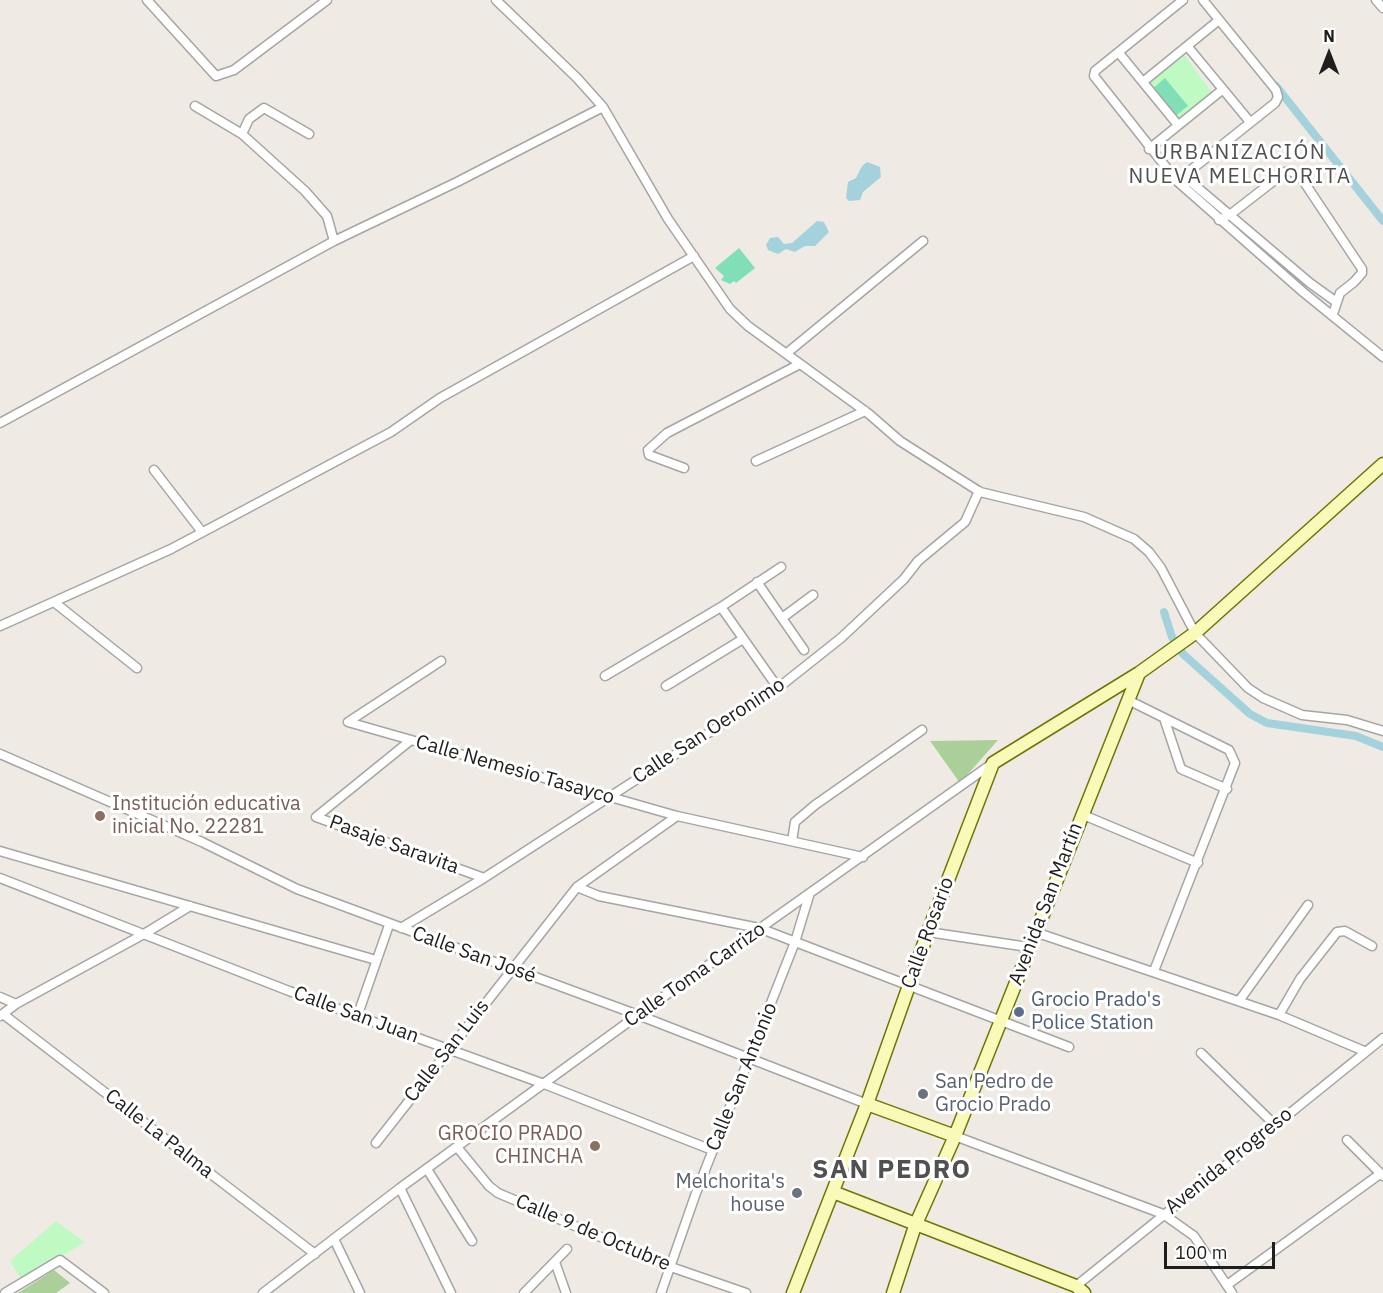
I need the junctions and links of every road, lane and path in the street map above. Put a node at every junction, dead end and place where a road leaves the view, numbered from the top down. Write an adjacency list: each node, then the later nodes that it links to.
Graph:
1 (147, 0): 2 (street)
2 (327, 0)
3 (496, 0): 14 (street)
4 (1183, 0): 10 (street)
5 (1203, 0): 8 (street)
6 (1376, 0): 7 (street)
7 (1383, 8)
8 (1219, 20): 9 (street); 15 (street)
9 (1188, 47): 11 (street); 12 (street)
10 (1119, 53): 11 (street); 19 (street)
11 (1144, 81): 16 (street)
12 (1222, 90): 15 (street); 16 (street)
13 (195, 106): 17 (street)
14 (603, 107): 23 (street); 25 (street)
15 (1250, 122): 20 (street)
16 (1179, 125): 19 (street)
17 (242, 134): 18 (street); 23 (street)
18 (309, 134)
19 (1149, 149): 20 (street)
20 (1181, 179): 21 (street); 22 (street)
21 (1231, 214): 22 (street); 26 (street); 26 (street)
22 (1219, 220): 27 (street)
23 (334, 241): 32 (street)
24 (923, 241): 28 (street)
25 (694, 256): 28 (street); 38 (street)
26 (1335, 301): 27 (street)
27 (1333, 314): 29 (street)
28 (787, 353): 30 (street)
29 (1383, 357)
30 (798, 364): 31 (street); 35 (street)
31 (865, 411): 33 (street); 37 (street)
32 (0, 423)
33 (756, 461)
34 (1383, 464): 47 (main road, Calle Toma Carrizo)
35 (684, 468)
36 (154, 470): 38 (street)
37 (979, 491): 47 (street); 54 (street, Calle San Oeronimo)
38 (202, 532): 42 (street)
39 (781, 567): 40 (street)
40 (757, 582): 43 (street); 44 (street)
41 (813, 596): 44 (street)
42 (54, 602): 45 (street); 50 (street)
43 (721, 607): 46 (street); 52 (street)
44 (782, 618): 48 (street)
45 (0, 626)
46 (743, 639): 53 (street); 54 (street)
47 (1186, 640): 51 (main road, Calle Toma Carrizo); 58 (street)
48 (804, 650)
49 (441, 661): 59 (street, Calle Nemesio Tasayco)
50 (137, 668)
51 (1139, 673): 55 (main road, Avenida San Martín); 61 (main road, Calle Toma Carrizo)
52 (605, 676)
53 (666, 686)
54 (778, 688): 63 (street, Calle San Oeronimo)
55 (1128, 700): 56 (street); 64 (main road, Avenida San Martín)
56 (1164, 718): 62 (street); 62 (street)
57 (922, 730): 66 (street)
58 (1383, 731)
59 (411, 740): 63 (street, Calle Nemesio Tasayco); 71 (street, Pasaje Saravita)
60 (0, 754): 76 (street, Calle San José)
61 (993, 763): 68 (street, Calle Toma Carrizo); 79 (main road, Calle Rosario)
62 (1227, 789): 69 (street)
63 (608, 797): 65 (street, Calle Nemesio Tasayco); 71 (street, Calle San Oeronimo)
64 (1081, 814): 69 (street); 80 (main road, Avenida San Martín)
65 (677, 816): 66 (street, Calle Nemesio Tasayco); 72 (street, Calle San Luis)
66 (792, 841): 68 (street, Calle Nemesio Tasayco)
67 (0, 851): 75 (street)
68 (863, 857): 73 (street, Calle Toma Carrizo)
69 (1198, 863): 87 (street)
70 (0, 878): 81 (street, Calle San Juan)
71 (484, 878): 77 (street, Calle San Oeronimo)
72 (577, 887): 78 (street); 86 (street, Calle San Luis)
73 (809, 896): 78 (street, Calle Toma Carrizo); 82 (street, Calle San Antonio)
74 (1308, 905): 90 (street)
75 (190, 906): 81 (street); 85 (street)
76 (389, 925): 77 (street, Calle San José); 85 (street)
77 (401, 928): 86 (street, Calle San José)
78 (759, 928): 82 (street); 93 (street, Calle Toma Carrizo)
79 (928, 932): 84 (street); 88 (main road, Calle Rosario)
80 (1035, 932): 84 (main road, Avenida San Martín); 87 (street)
81 (144, 934): 91 (street); 95 (street, Calle San Juan)
82 (795, 942): 88 (street); 102 (street, Calle San Antonio)
83 (1372, 946): 94 (street)
84 (1028, 947): 96 (main road, Avenida San Martín)
85 (376, 960): 95 (street)
86 (512, 969): 93 (street, Calle San José); 99 (street, Calle San Luis)
87 (1154, 971): 90 (street)
88 (908, 986): 96 (street); 104 (main road, Calle Rosario)
89 (0, 997): 91 (street)
90 (1239, 1001): 94 (street)
91 (16, 1004): 92 (street)
92 (2, 1015): 120 (street, Calle La Palma)
93 (638, 1015): 102 (street, Calle San José); 103 (street, Calle Toma Carrizo)
94 (1279, 1015): 100 (street)
95 (357, 1017): 99 (street, Calle San Juan)
96 (1002, 1019): 98 (street); 106 (main road, Avenida San Martín)
97 (1382, 1042): 100 (street, Avenida Progreso)
98 (1070, 1047)
99 (449, 1048): 103 (street, Calle San Juan); 108 (street, Calle San Luis)
100 (1364, 1051): 105 (street, Avenida Progreso)
101 (1201, 1053): 105 (street)
102 (751, 1058): 104 (street, Calle San José); 110 (street, Calle San Antonio)
103 (544, 1084): 109 (street, Calle Toma Carrizo); 110 (street, Calle San Juan)
104 (867, 1104): 106 (main road, Calle San José); 114 (main road, Calle Rosario)
105 (1274, 1124): 115 (street, Avenida Progreso)
106 (955, 1136): 115 (street); 116 (main road, Avenida San Martín)
107 (1347, 1140): 112 (street)
108 (376, 1143)
109 (458, 1147): 111 (street, Calle Toma Carrizo); 122 (street, Calle 9 de Octubre)
110 (712, 1150): 122 (street, Calle San Antonio)
111 (427, 1169): 113 (street, Calle Toma Carrizo); 118 (street)
112 (1382, 1175): 124 (street)
113 (400, 1188): 117 (street, Calle Toma Carrizo); 129 (street)
114 (832, 1192): 116 (main road); 134 (main road, Calle Rosario)
115 (1163, 1214): 123 (street, Avenida Progreso); 124 (street)
116 (915, 1226): 123 (main road); 135 (main road, Avenida San Martín)
117 (334, 1239): 120 (street, Calle Toma Carrizo); 128 (street)
118 (472, 1241)
119 (567, 1249): 121 (street)
120 (315, 1254): 127 (street, Calle Toma Carrizo)
121 (555, 1262): 130 (street); 131 (street)
122 (671, 1267): 132 (street, Calle San Antonio); 133 (street, Calle 9 de Octubre)
123 (1080, 1289)
124 (1230, 1289)
125 (5, 1293): 126 (street)
126 (104, 1293)
127 (263, 1293)
128 (360, 1293)
129 (451, 1293)
130 (524, 1293)
131 (566, 1293)
132 (661, 1293)
133 (746, 1293)
134 (793, 1293)
135 (893, 1293)

